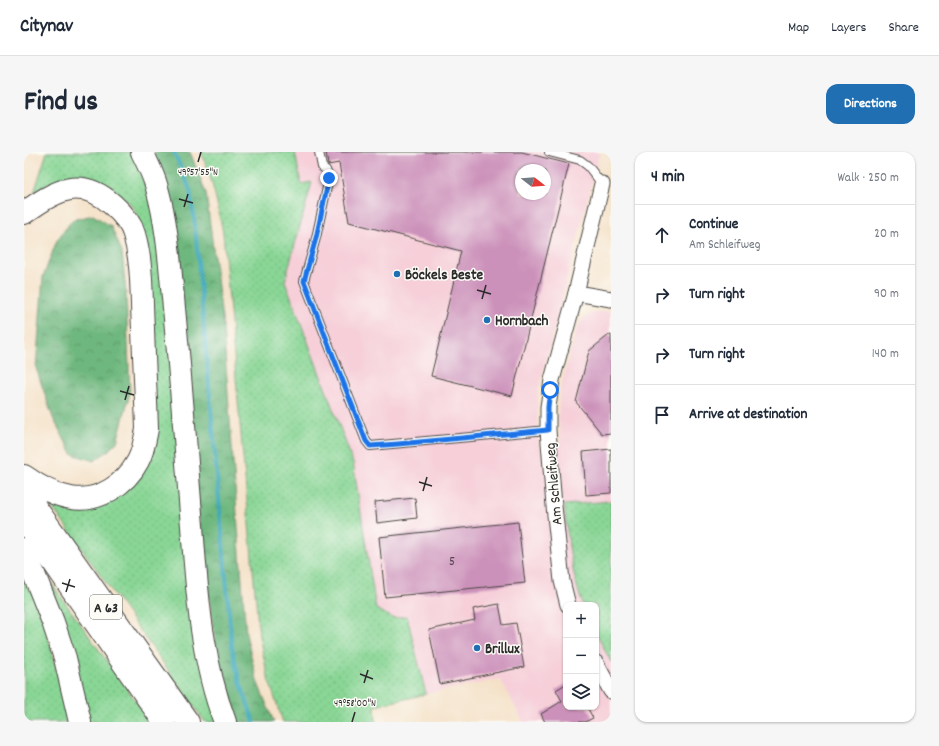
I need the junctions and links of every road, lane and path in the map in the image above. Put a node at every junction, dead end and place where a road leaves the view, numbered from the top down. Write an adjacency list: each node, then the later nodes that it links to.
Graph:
1 (142, 152): 19 (highway)
2 (319, 152): 8 (lane)
3 (549, 152): 4 (lane)
4 (602, 184): 6 (street, Am Schleifweg)
5 (24, 213): 9 (highway)
6 (576, 293): 7 (street); 8 (street, Am Schleifweg)
7 (611, 299)
8 (548, 430): 13 (street, Am Schleifweg)
9 (24, 476)
10 (24, 491): 18 (highway, A 63)
11 (24, 520): 17 (highway)
12 (24, 549): 16 (highway)
13 (567, 602)
14 (599, 669): 15 (street)
15 (611, 691)
16 (80, 722)
17 (164, 722)
18 (188, 722)
19 (225, 722)

